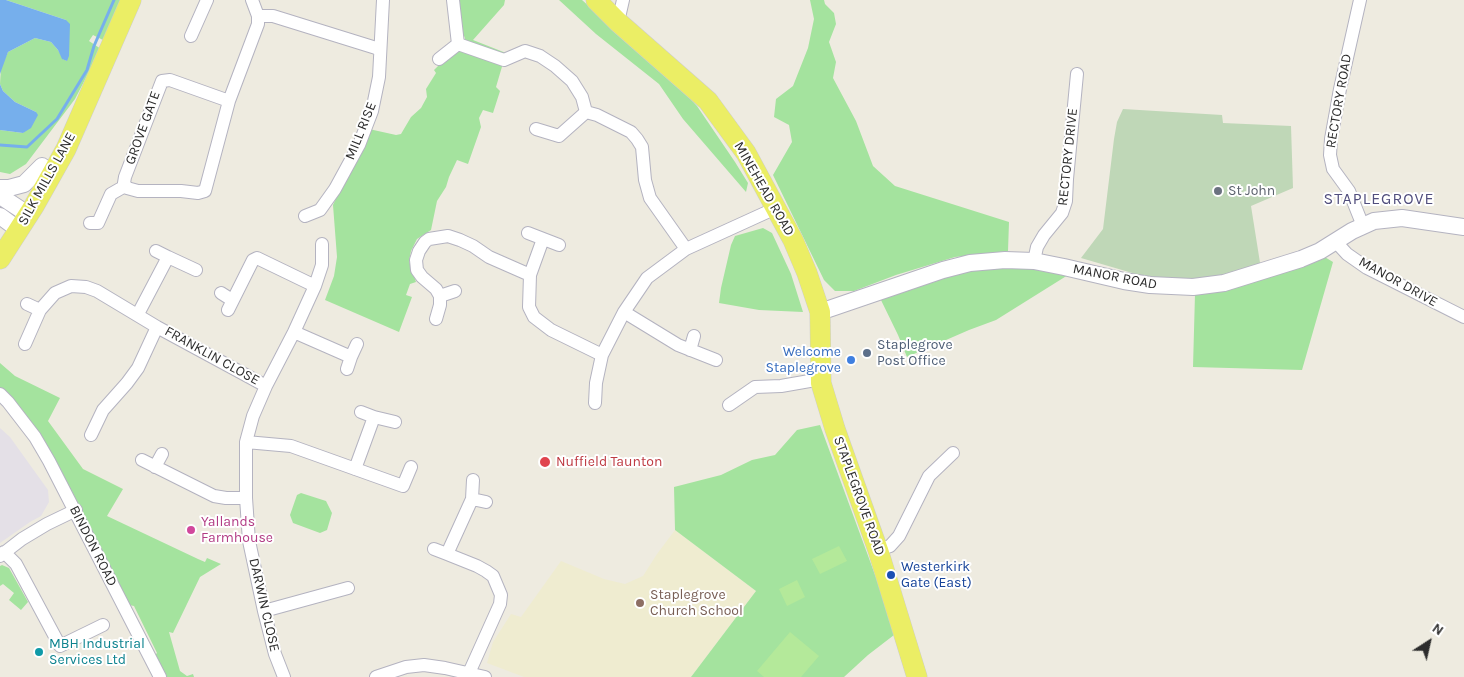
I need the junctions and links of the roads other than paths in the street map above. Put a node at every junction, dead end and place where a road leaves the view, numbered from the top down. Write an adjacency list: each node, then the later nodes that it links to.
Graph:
1 (131, 0): 16 (main road, SILK MILLS LANE)
2 (207, 0): 11 (street)
3 (252, 0): 9 (street)
4 (383, 0): 13 (street, MILL RISE)
5 (452, 0): 12 (street)
6 (596, 0): 10 (main road, MINEHEAD ROAD)
7 (623, 0): 10 (street)
8 (1360, 0): 28 (street, RECTORY ROAD)
9 (258, 16): 13 (street); 17 (street)
10 (618, 22): 24 (main road, MINEHEAD ROAD)
11 (191, 36)
12 (458, 44): 14 (street); 18 (street)
13 (380, 51): 25 (street, MILL RISE)
14 (439, 59)
15 (1077, 74): 39 (street, RECTORY DRIVE)
16 (89, 97): 20 (main road, SILK MILLS LANE); 26 (main road, SILK MILLS LANE)
17 (229, 101): 21 (street); 21 (street, GROVE GATE)
18 (586, 112): 19 (street); 35 (street)
19 (536, 130)
20 (42, 166): 22 (street); 26 (main road, SILK MILLS LANE)
21 (125, 186): 27 (street)
22 (0, 188)
23 (0, 196): 26 (street)
24 (776, 208): 35 (street); 49 (main road, MINEHEAD ROAD)
25 (305, 216)
26 (12, 221): 38 (main road, SILK MILLS LANE)
27 (90, 223)
28 (1363, 226): 29 (street, MANOR ROAD); 32 (street, MANOR ROAD)
29 (1464, 227)
30 (528, 233): 31 (street)
31 (543, 239): 34 (street); 41 (street)
32 (1336, 242): 39 (street, MANOR ROAD); 51 (street, MANOR DRIVE)
33 (322, 244): 42 (street, DARWIN CLOSE)
34 (559, 245)
35 (686, 249): 48 (street)
36 (156, 251): 37 (street)
37 (168, 257): 40 (street); 50 (street)
38 (0, 259)
39 (1034, 261): 49 (street, MANOR ROAD)
40 (196, 270)
41 (530, 275): 45 (street); 59 (street)
42 (315, 286): 44 (street); 54 (street, DARWIN CLOSE)
43 (455, 291): 45 (street)
44 (221, 293)
45 (440, 296): 52 (street)
46 (27, 304): 47 (street)
47 (40, 310): 50 (street, FRANKLIN CLOSE); 56 (street, FRANKLIN CLOSE)
48 (624, 312): 58 (street); 59 (street)
49 (820, 312): 61 (main road, STAPLEGROVE ROAD)
50 (138, 314): 53 (street, FRANKLIN CLOSE)
51 (1464, 317)
52 (436, 319)
53 (157, 327): 62 (street, FRANKLIN CLOSE); 71 (street, FRANKLIN CLOSE)
54 (294, 332): 57 (street); 62 (street, DARWIN CLOSE)
55 (694, 336): 58 (street)
56 (25, 344)
57 (357, 344)
58 (690, 350): 60 (street)
59 (602, 355): 64 (street)
60 (716, 360)
61 (821, 379): 65 (street); 85 (main road, STAPLEGROVE ROAD)
62 (266, 386): 72 (street, DARWIN CLOSE)
63 (0, 394): 69 (street, BINDON ROAD)
64 (595, 403)
65 (729, 405)
66 (0, 408): 69 (street, BINDON ROAD)
67 (361, 412): 68 (street)
68 (374, 417): 70 (street); 78 (street)
69 (21, 419): 83 (street, BINDON ROAD)
70 (396, 422)
71 (91, 435)
72 (246, 442): 78 (street); 80 (street, DARWIN CLOSE)
73 (953, 453): 85 (street)
74 (162, 454): 76 (street)
75 (142, 460): 76 (street)
76 (155, 467): 80 (street)
77 (411, 467): 78 (street)
78 (355, 469)
79 (472, 480): 81 (street)
80 (246, 498): 89 (street, DARWIN CLOSE)
81 (472, 498): 82 (street); 87 (street)
82 (486, 502)
83 (76, 510): 86 (street); 92 (street, BINDON ROAD)
84 (434, 549): 87 (street)
85 (878, 550): 96 (main road, STAPLEGROVE ROAD)
86 (2, 554): 90 (street)
87 (447, 554): 91 (street)
88 (348, 588): 89 (street)
89 (264, 611): 93 (street, DARWIN CLOSE)
90 (103, 625)
91 (469, 673): 94 (street); 95 (street)
92 (160, 677)
93 (284, 677)
94 (376, 677)
95 (485, 677)
96 (917, 677)

